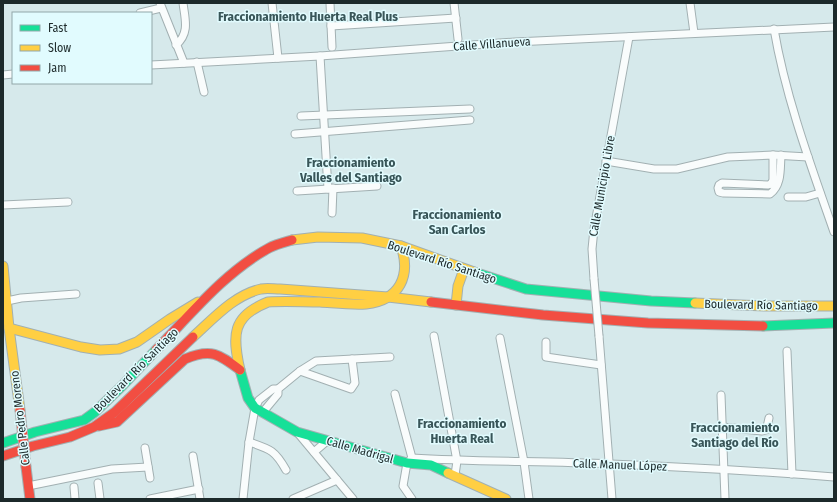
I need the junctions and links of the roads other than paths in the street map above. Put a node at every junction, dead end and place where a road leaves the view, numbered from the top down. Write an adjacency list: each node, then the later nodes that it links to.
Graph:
1 (184, 3): 15 (street)
2 (272, 3): 18 (street)
3 (330, 3): 9 (street)
4 (454, 3): 8 (street)
5 (690, 3): 12 (street)
6 (160, 6): 7 (street); 15 (street)
7 (143, 12)
8 (456, 18): 9 (street); 14 (street)
9 (331, 26): 16 (street)
10 (834, 27): 11 (street, Calle Villanueva)
11 (774, 29): 12 (street, Calle Villanueva); 33 (street)
12 (694, 33): 13 (street, Calle Villanueva)
13 (630, 37): 17 (street, Calle Villanueva); 34 (street, Calle Municipio Libre)
14 (458, 39)
15 (176, 45): 20 (street)
16 (332, 47)
17 (320, 56): 18 (street, Calle Villanueva); 25 (street)
18 (278, 58): 19 (street, Calle Villanueva)
19 (197, 62): 20 (street, Calle Villanueva); 22 (street)
20 (184, 63): 21 (street, Calle Villanueva)
21 (152, 65)
22 (204, 92)
23 (470, 109): 24 (street)
24 (405, 112): 25 (street); 28 (street)
25 (324, 114): 26 (street); 29 (street)
26 (301, 116)
27 (470, 120): 28 (street)
28 (406, 125): 29 (street)
29 (325, 132): 30 (street); 37 (street)
30 (295, 134)
31 (773, 155): 32 (street); 34 (street); 36 (street)
32 (781, 155): 33 (street); 36 (street)
33 (808, 157): 39 (street)
34 (606, 161): 62 (street, Calle Municipio Libre, bridge)
35 (377, 186): 37 (street)
36 (773, 187): 36 (street)
37 (330, 189): 38 (street); 43 (street)
38 (297, 191)
39 (820, 193): 40 (street); 44 (street)
40 (788, 197)
41 (68, 202): 42 (street)
42 (3, 205)
43 (332, 213)
44 (834, 232)
45 (400, 246): 47 (main road, Boulevard Río Santiago); 49 (main road, Boulevard Río Santiago); 50 (main road)
46 (3, 266): 51 (main road, Calle Pedro Moreno)
47 (464, 269): 52 (main road); 53 (main road, Boulevard Río Santiago)
48 (76, 294): 51 (street)
49 (209, 295): 55 (main road); 74 (main road, Boulevard Río Santiago)
50 (388, 298): 52 (main road, Boulevard Río Santiago); 63 (main road); 70 (main road, Boulevard Río Santiago)
51 (6, 301): 55 (main road, Calle Pedro Moreno)
52 (456, 305): 54 (main road, Boulevard Río Santiago)
53 (834, 306)
54 (834, 323)
55 (6, 327): 92 (main road, Calle Pedro Moreno, bridge)
56 (434, 336): 80 (street)
57 (500, 338): 81 (street)
58 (546, 342): 62 (street)
59 (787, 352): 86 (street)
60 (390, 357): 61 (street)
61 (352, 359): 64 (street); 64 (street)
62 (601, 365): 82 (street, Calle Municipio Libre)
63 (240, 370): 67 (main road); 70 (main road)
64 (300, 371): 67 (street)
65 (395, 394): 79 (street)
66 (721, 395): 69 (street)
67 (259, 410): 71 (main road, Calle Madrigal); 73 (street)
68 (769, 418): 69 (street)
69 (722, 427): 85 (street)
70 (94, 428): 77 (main road, Boulevard Río Santiago)
71 (297, 432): 72 (main road, Calle Madrigal); 76 (street)
72 (327, 441): 76 (street); 79 (main road, Calle Madrigal)
73 (249, 442): 84 (street); 100 (street)
74 (3, 443)
75 (145, 448): 83 (street)
76 (314, 452): 90 (street)
77 (3, 456)
78 (194, 456): 94 (street)
79 (409, 460): 80 (street, Calle Manuel López); 87 (main road, Calle Madrigal); 103 (street)
80 (457, 461): 81 (street, Calle Manuel López); 87 (street)
81 (524, 462): 82 (street, Calle Manuel López); 105 (street)
82 (610, 464): 85 (street, Calle Manuel López); 106 (street, Calle Municipio Libre)
83 (148, 467): 89 (street); 92 (street)
84 (286, 470)
85 (724, 470): 86 (street, Calle Manuel López); 107 (street)
86 (792, 474): 88 (street, Calle Manuel López)
87 (455, 475): 104 (main road, Calle Madrigal)
88 (834, 477)
89 (150, 478)
90 (337, 480): 101 (street); 102 (street)
91 (98, 483): 97 (street)
92 (28, 486): 95 (main road, Calle Pedro Moreno)
93 (74, 487): 96 (street)
94 (199, 490): 98 (street); 99 (street)
95 (30, 499)
96 (75, 499)
97 (100, 499)
98 (150, 499)
99 (200, 499)
100 (243, 499)
101 (293, 499)
102 (353, 499)
103 (412, 499)
104 (506, 499)
105 (529, 499)
106 (612, 499)
107 (725, 499)

